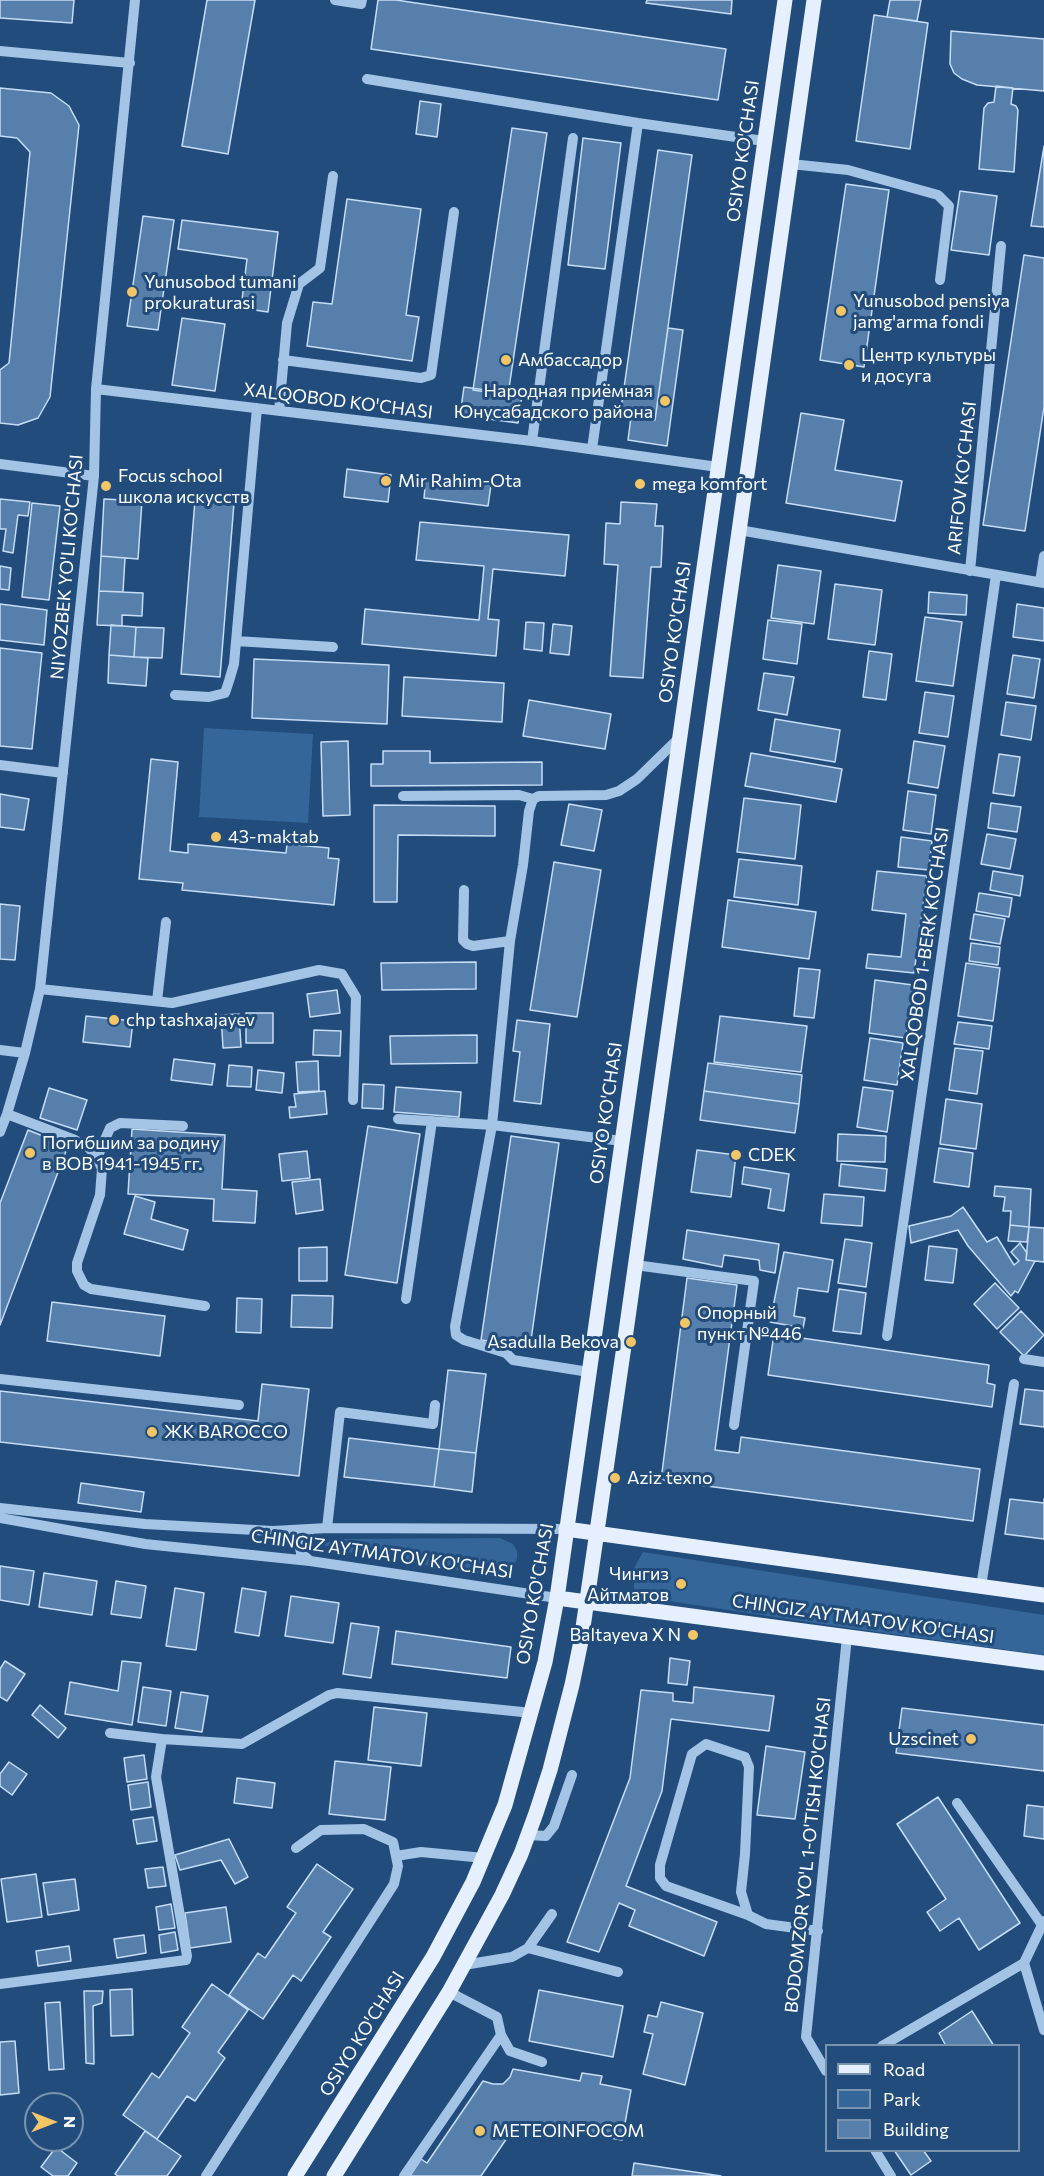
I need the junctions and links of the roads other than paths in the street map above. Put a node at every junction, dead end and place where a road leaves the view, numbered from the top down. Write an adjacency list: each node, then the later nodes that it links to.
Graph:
1 (135, 0): 7 (street, NIYOZBEK YO'LI KO'CHASI)
2 (335, 0): 3 (street)
3 (362, 0)
4 (785, 0): 11 (main road, OSIYO KO'CHASI)
5 (814, 0): 12 (main road)
6 (0, 51): 7 (street)
7 (130, 63): 18 (street, NIYOZBEK YO'LI KO'CHASI)
8 (367, 79): 9 (street)
9 (638, 123): 11 (street); 22 (street)
10 (573, 138): 21 (street)
11 (765, 141): 24 (main road, OSIYO KO'CHASI)
12 (790, 164): 16 (street); 26 (main road)
13 (333, 176): 17 (street)
14 (454, 212): 17 (street)
15 (1001, 246): 28 (street, ARIFOV KO‘CHASI)
16 (940, 280)
17 (283, 360): 20 (street)
18 (96, 389): 19 (street, XALQOBOD KO'CHASI); 25 (street, NIYOZBEK YO'LI KO'CHASI)
19 (257, 408): 20 (street, XALQOBOD KO'CHASI); 31 (street)
20 (279, 411): 21 (street, XALQOBOD KO'CHASI)
21 (532, 441): 22 (street, XALQOBOD KO'CHASI)
22 (592, 449): 24 (street, XALQOBOD KO'CHASI)
23 (0, 464): 25 (street)
24 (718, 467): 34 (main road, OSIYO KO'CHASI)
25 (94, 476): 36 (street, NIYOZBEK YO'LI KO'CHASI)
26 (739, 530): 28 (street); 55 (main road)
27 (1044, 556): 30 (street)
28 (969, 571): 29 (street)
29 (996, 575): 30 (street); 58 (street, XALQOBOD 1-BERK KO'CHASI)
30 (1042, 583)
31 (236, 641): 32 (street); 33 (street)
32 (333, 647)
33 (175, 695)
34 (679, 738): 38 (street); 53 (main road, OSIYO KO'CHASI)
35 (0, 765): 36 (street)
36 (63, 773): 42 (street, NIYOZBEK YO'LI KO'CHASI)
37 (403, 796): 38 (street)
38 (533, 799): 41 (street)
39 (464, 890): 41 (street)
40 (166, 922): 43 (street)
41 (510, 941): 50 (street)
42 (40, 989): 43 (street); 45 (street, NIYOZBEK YO'LI KO'CHASI)
43 (157, 1001): 46 (street)
44 (0, 1050): 45 (street)
45 (25, 1053): 47 (street, NIYOZBEK YO'LI KO'CHASI)
46 (354, 1100)
47 (7, 1114): 52 (street, NIYOZBEK YO'LI KO'CHASI); 54 (street)
48 (398, 1119): 49 (street)
49 (432, 1121): 50 (street); 56 (street)
50 (492, 1125): 53 (street); 61 (street)
51 (183, 1126): 54 (street)
52 (0, 1132)
53 (622, 1141): 61 (main road, OSIYO KO'CHASI)
54 (97, 1158): 57 (street)
55 (635, 1264): 66 (street); 72 (main road)
56 (406, 1299)
57 (205, 1306)
58 (887, 1336)
59 (1024, 1359): 60 (street)
60 (1044, 1362)
61 (589, 1372): 71 (main road, OSIYO KO'CHASI)
62 (0, 1379): 64 (street)
63 (1014, 1384): 74 (street)
64 (239, 1405)
65 (435, 1405): 69 (street)
66 (734, 1425)
67 (0, 1508): 70 (street, CHINGIZ AYTMATOV KO'CHASI)
68 (0, 1518): 73 (street, CHINGIZ AYTMATOV KO'CHASI)
69 (327, 1528): 70 (street, CHINGIZ AYTMATOV KO'CHASI); 71 (street, CHINGIZ AYTMATOV KO'CHASI)
70 (312, 1529): 73 (street)
71 (566, 1529): 72 (main road, CHINGIZ AYTMATOV KO'CHASI); 76 (main road, OSIYO KO'CHASI)
72 (597, 1532): 74 (main road, CHINGIZ AYTMATOV KO'CHASI); 77 (main road)
73 (310, 1561): 76 (street, CHINGIZ AYTMATOV KO'CHASI)
74 (981, 1586): 75 (main road, CHINGIZ AYTMATOV KO'CHASI)
75 (1044, 1594)
76 (557, 1598): 77 (main road, CHINGIZ AYTMATOV KO'CHASI); 80 (main road, OSIYO KO'CHASI)
77 (587, 1602): 78 (main road, CHINGIZ AYTMATOV KO'CHASI); 85 (main road)
78 (847, 1636): 79 (main road, CHINGIZ AYTMATOV KO'CHASI); 92 (street, BODOMZOR YO'L 1-O'TISH KO'CHASI)
79 (1044, 1663)
80 (532, 1713): 82 (street); 88 (main road, OSIYO KO'CHASI)
81 (110, 1733): 82 (street)
82 (162, 1739): 97 (street)
83 (572, 1775): 85 (street)
84 (957, 1803): 91 (street)
85 (528, 1835): 95 (main road)
86 (296, 1848): 87 (street)
87 (396, 1856): 88 (street); 105 (street)
88 (484, 1858): 106 (main road, OSIYO KO'CHASI)
89 (552, 1914): 93 (street)
90 (748, 1915): 90 (street); 92 (street)
91 (1043, 1922): 94 (street)
92 (818, 1931): 103 (street, BODOMZOR YO'L 1-O'TISH KO'CHASI)
93 (528, 1948): 95 (street); 96 (street)
94 (1024, 1963): 99 (street); 101 (street)
95 (464, 1965): 98 (main road)
96 (618, 1972)
97 (0, 1984)
98 (449, 1992): 100 (street); 107 (main road)
99 (1044, 2030)
100 (501, 2035): 102 (street); 108 (street)
101 (885, 2044)
102 (542, 2062)
103 (825, 2069)
104 (876, 2152): 109 (street)
105 (206, 2176)
106 (295, 2176)
107 (334, 2176)
108 (404, 2176)
109 (891, 2176)

